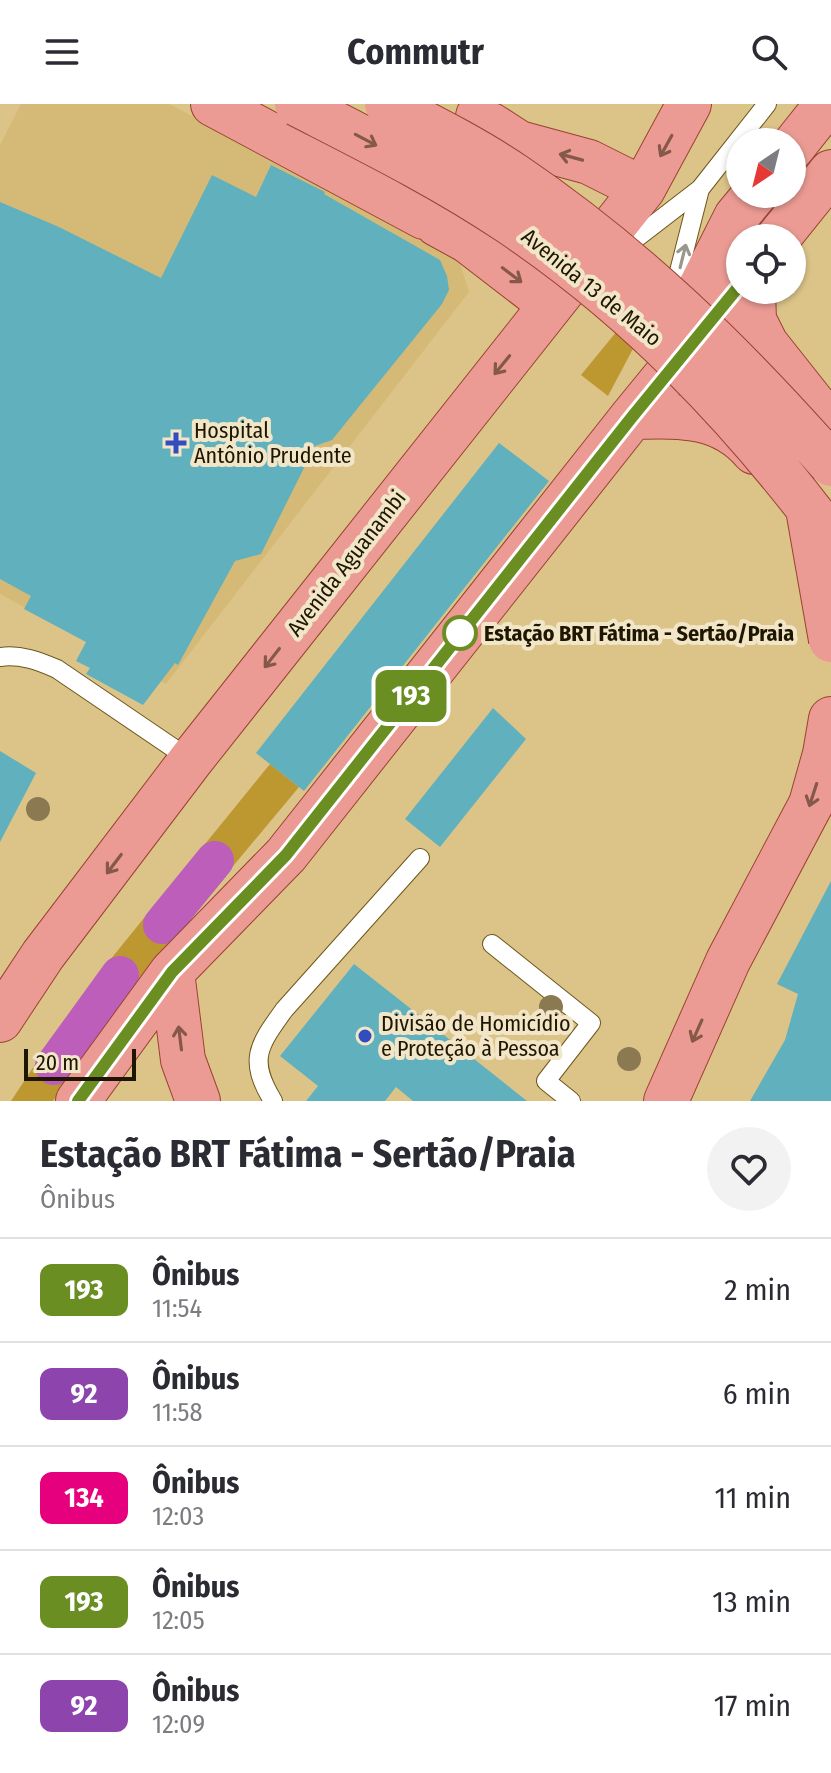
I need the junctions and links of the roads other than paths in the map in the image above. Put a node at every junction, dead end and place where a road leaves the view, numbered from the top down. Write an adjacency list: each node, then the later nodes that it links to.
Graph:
1 (213, 104): 13 (main road)
2 (297, 104): 23 (main road, Avenida 13 de Maio, one-way to 23, bridge)
3 (387, 104): 22 (main road, Avenida 13 de Maio, bridge)
4 (689, 104): 10 (main road, Avenida Aguanambi, one-way to 10)
5 (767, 104): 11 (lane)
6 (827, 104): 8 (main road)
7 (467, 110): 10 (main road, one-way to 7); 13 (main road)
8 (806, 130)
9 (831, 172): 14 (main road)
10 (643, 189): 17 (main road, Avenida Aguanambi)
11 (700, 189): 17 (lane); 19 (lane, one-way to 11)
12 (745, 208): 19 (main road)
13 (424, 217): 17 (main road, one-way to 17)
14 (789, 224)
15 (726, 301): 19 (main road)
16 (753, 304): 18 (main road)
17 (551, 305): 28 (main road, Avenida Aguanambi, one-way to 28)
18 (792, 375): 20 (main road); 21 (main road)
19 (641, 401): 21 (main road); 31 (main road)
20 (831, 426)
21 (723, 428): 24 (main road)
22 (831, 464)
23 (819, 522): 25 (main road, bridge)
24 (831, 556)
25 (831, 640)
26 (0, 657): 28 (lane)
27 (831, 719): 37 (main road, one-way to 37)
28 (191, 760): 32 (main road, Avenida Aguanambi, one-way to 32)
29 (420, 858): 35 (lane)
30 (492, 944): 36 (lane)
31 (172, 972): 33 (main road); 34 (main road, one-way to 31)
32 (0, 1020)
33 (78, 1101)
34 (198, 1101)
35 (273, 1101)
36 (571, 1101)
37 (666, 1101)

